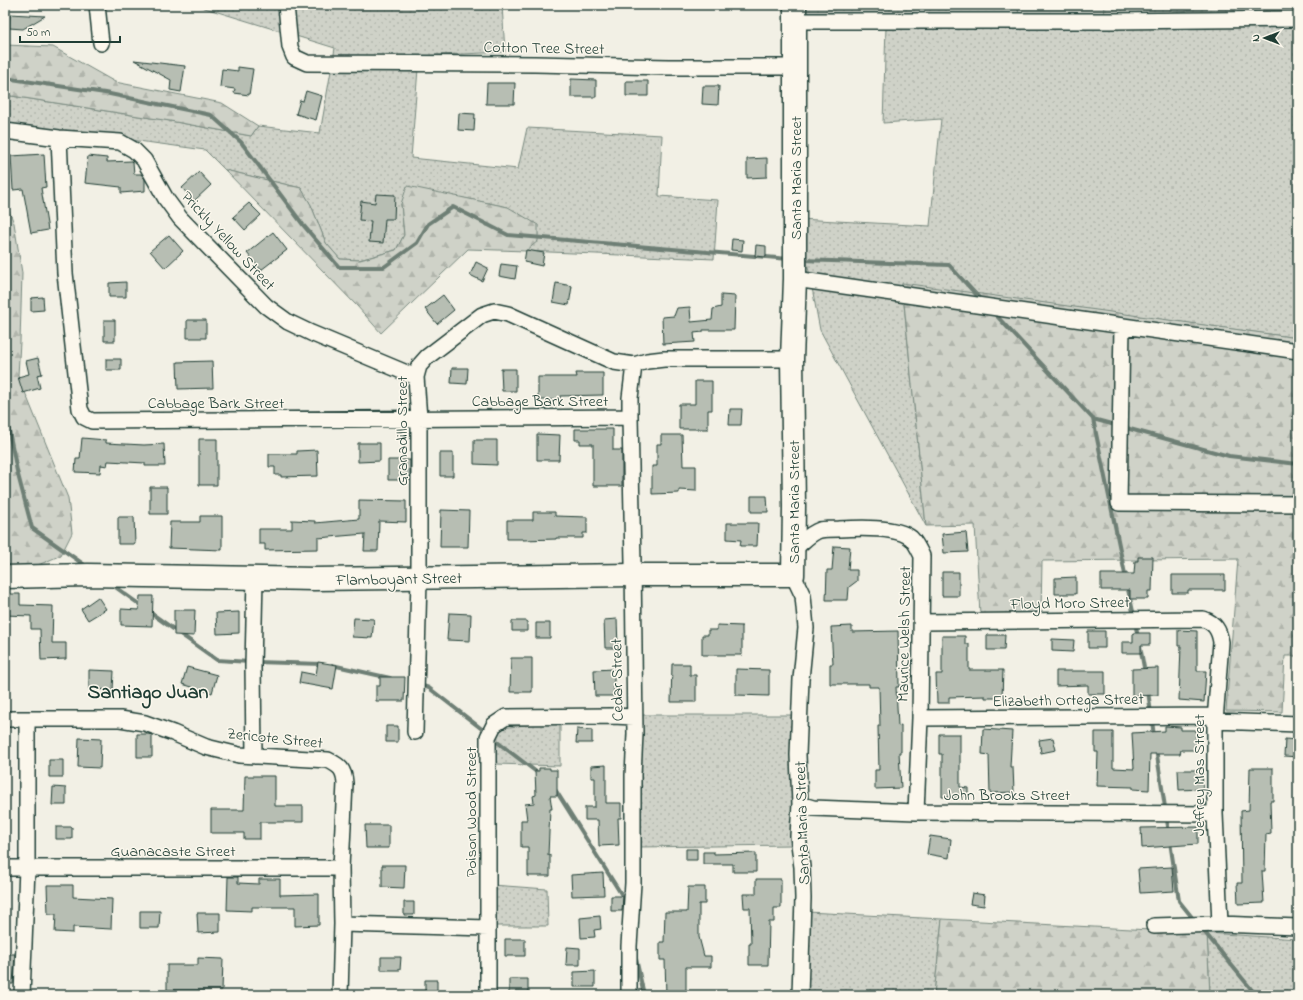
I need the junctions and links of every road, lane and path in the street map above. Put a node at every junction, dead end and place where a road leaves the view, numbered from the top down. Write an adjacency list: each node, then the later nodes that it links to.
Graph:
1 (97, 5): 5 (street)
2 (286, 5): 6 (street, Cotton Tree Street)
3 (796, 13): 4 (street); 6 (street, Santa Maria Street)
4 (1298, 19)
5 (101, 43)
6 (796, 67): 9 (street, Santa Maria Street)
7 (5, 131): 8 (street, Prickly Yellow Street)
8 (58, 138): 14 (street, Prickly Yellow Street); 16 (street, Cabbage Bark Street)
9 (795, 279): 10 (street); 12 (street, Santa Maria Street)
10 (1122, 326): 11 (street); 17 (street)
11 (1298, 351)
12 (792, 359): 13 (street, Granadillo Street); 18 (street, Santa Maria Street)
13 (634, 365): 14 (street, Granadillo Street); 15 (street, Cedar Street)
14 (416, 377): 16 (street, Granadillo Street)
15 (630, 417): 16 (street, Cabbage Bark Street); 19 (street, Cedar Street)
16 (419, 419): 23 (street, Granadillo Street)
17 (1298, 504)
18 (793, 550): 20 (street, Santa Maria Street); 24 (street, Maurice Welsh Street)
19 (633, 575): 20 (street, Flamboyant Street); 23 (street, Flamboyant Street); 26 (street, Cedar Street)
20 (793, 575): 34 (street, Santa Maria Street)
21 (5, 577): 22 (street, Flamboyant Street)
22 (255, 578): 23 (street, Flamboyant Street); 33 (street)
23 (419, 579): 32 (street, Granadillo Street)
24 (922, 622): 25 (street, Floyd Moro Street); 27 (street, Maurice Welsh Street)
25 (1216, 626): 29 (street, Jeffrey Mas Street)
26 (634, 717): 44 (street, Poison Wood Street); 48 (street, Cedar Street)
27 (920, 718): 29 (street, Elizabeth Ortega Street); 35 (street, Maurice Welsh Street)
28 (5, 719): 30 (street, Zericote Street)
29 (1216, 719): 31 (street, Elizabeth Ortega Street); 36 (street, Jeffrey Mas Street)
30 (27, 720): 33 (street, Zericote Street); 38 (street)
31 (1298, 724)
32 (415, 732)
33 (254, 756): 39 (street, Zericote Street)
34 (800, 804): 35 (street, John Brooks Street); 49 (street, Santa Maria Street)
35 (916, 812): 36 (street, John Brooks Street)
36 (1215, 814): 41 (street, Jeffrey Mas Street)
37 (5, 868): 38 (street, Guanacaste Street)
38 (27, 868): 39 (street, Guanacaste Street); 45 (street)
39 (341, 868): 40 (street, Zericote Street)
40 (342, 924): 44 (street); 46 (street, Zericote Street)
41 (1220, 924): 42 (street); 43 (street)
42 (1154, 926)
43 (1298, 927)
44 (488, 928): 47 (street, Poison Wood Street)
45 (22, 995)
46 (340, 995)
47 (488, 995)
48 (629, 995)
49 (800, 995)

